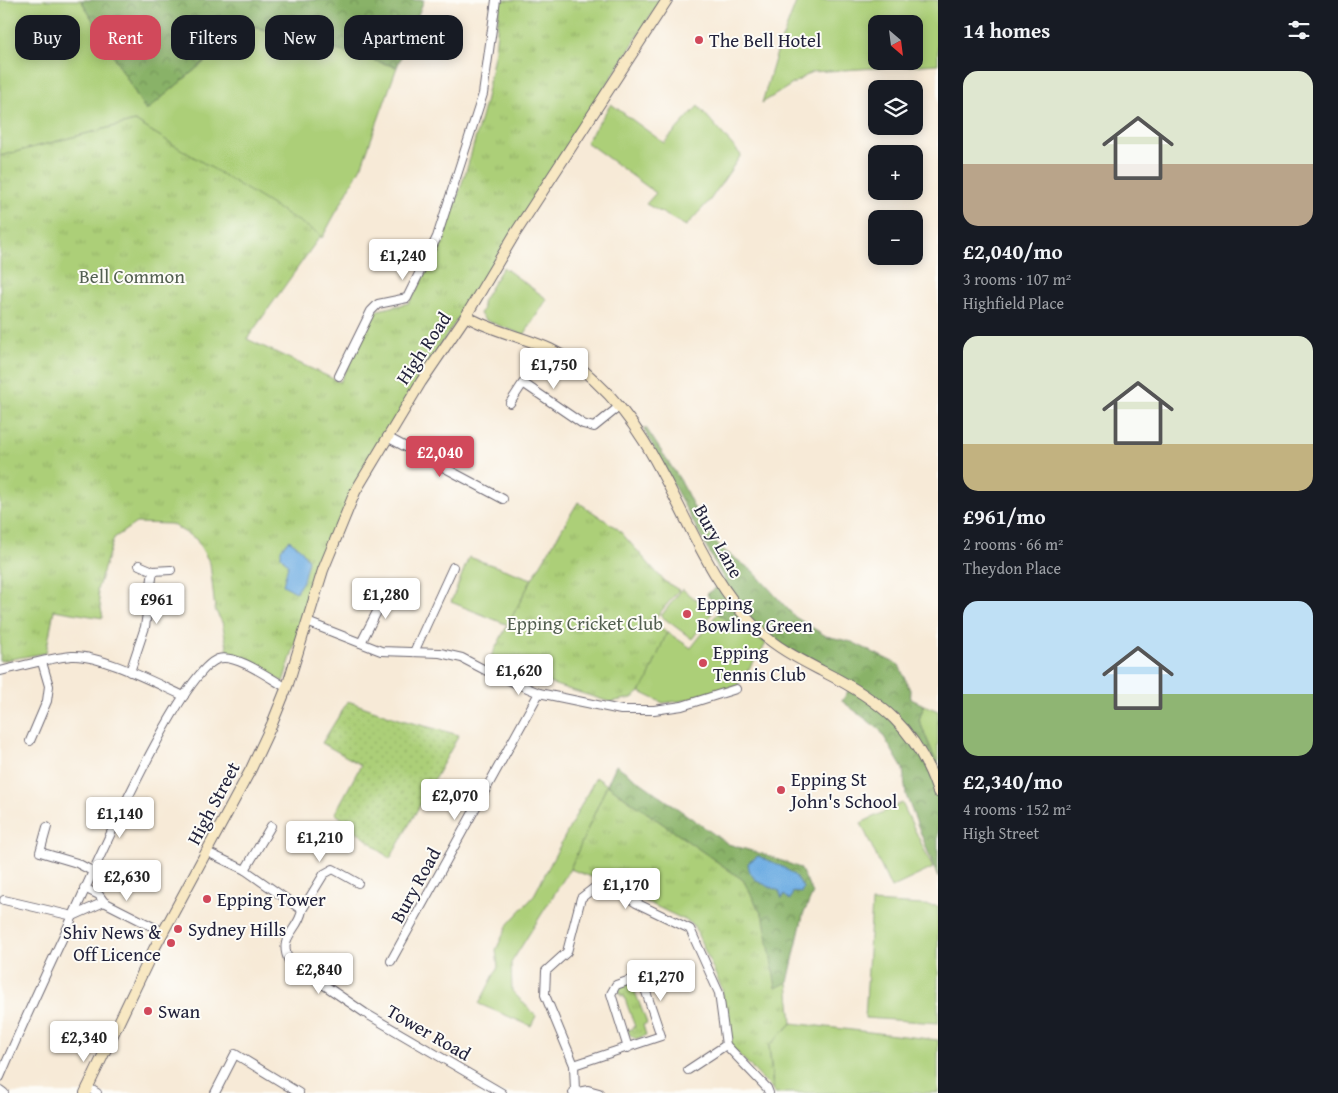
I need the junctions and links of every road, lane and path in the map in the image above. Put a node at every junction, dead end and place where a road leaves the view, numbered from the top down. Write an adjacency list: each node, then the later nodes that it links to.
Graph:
1 (496, 0): 4 (street)
2 (667, 0): 3 (main road, High Road)
3 (466, 316): 6 (main road, Bury Lane); 7 (main road, High Road)
4 (339, 376)
5 (510, 403): 6 (street)
6 (620, 406): 25 (main road, Bury Lane)
7 (387, 437): 8 (street); 14 (main road, High Road)
8 (503, 499)
9 (139, 565): 12 (street)
10 (453, 567): 16 (street)
11 (171, 570): 12 (street)
12 (154, 571): 19 (street)
13 (390, 586): 15 (street)
14 (308, 622): 15 (street); 20 (main road, High Road)
15 (361, 644): 16 (street)
16 (414, 652): 22 (street)
17 (42, 662): 18 (street); 19 (street); 24 (street)
18 (0, 671)
19 (130, 672): 23 (street)
20 (287, 688): 23 (street); 28 (main road, High Street)
21 (736, 689): 22 (street)
22 (539, 693): 38 (street, Bury Road)
23 (184, 696): 30 (street)
24 (30, 740)
25 (938, 792)
26 (271, 826): 29 (street)
27 (48, 828): 30 (street)
28 (207, 852): 29 (street); 37 (main road, High Street)
29 (245, 870): 35 (street)
30 (92, 871): 32 (street)
31 (358, 883): 35 (street, Tower Road)
32 (84, 888): 34 (street); 36 (street)
33 (4, 900): 36 (street)
34 (104, 902): 36 (street); 37 (street)
35 (302, 910): 51 (street, Tower Road)
36 (73, 916): 43 (street)
37 (163, 932): 45 (main road, High Street)
38 (392, 961)
39 (726, 1045): 41 (street); 42 (street); 53 (street)
40 (628, 1048): 40 (street); 41 (street)
41 (574, 1065): 46 (street)
42 (688, 1070)
43 (0, 1077)
44 (0, 1090): 47 (street)
45 (86, 1090): 48 (street)
46 (574, 1092): 52 (street)
47 (4, 1093)
48 (97, 1093)
49 (215, 1093): 50 (street)
50 (299, 1093)
51 (502, 1093)
52 (599, 1093)
53 (769, 1093)

